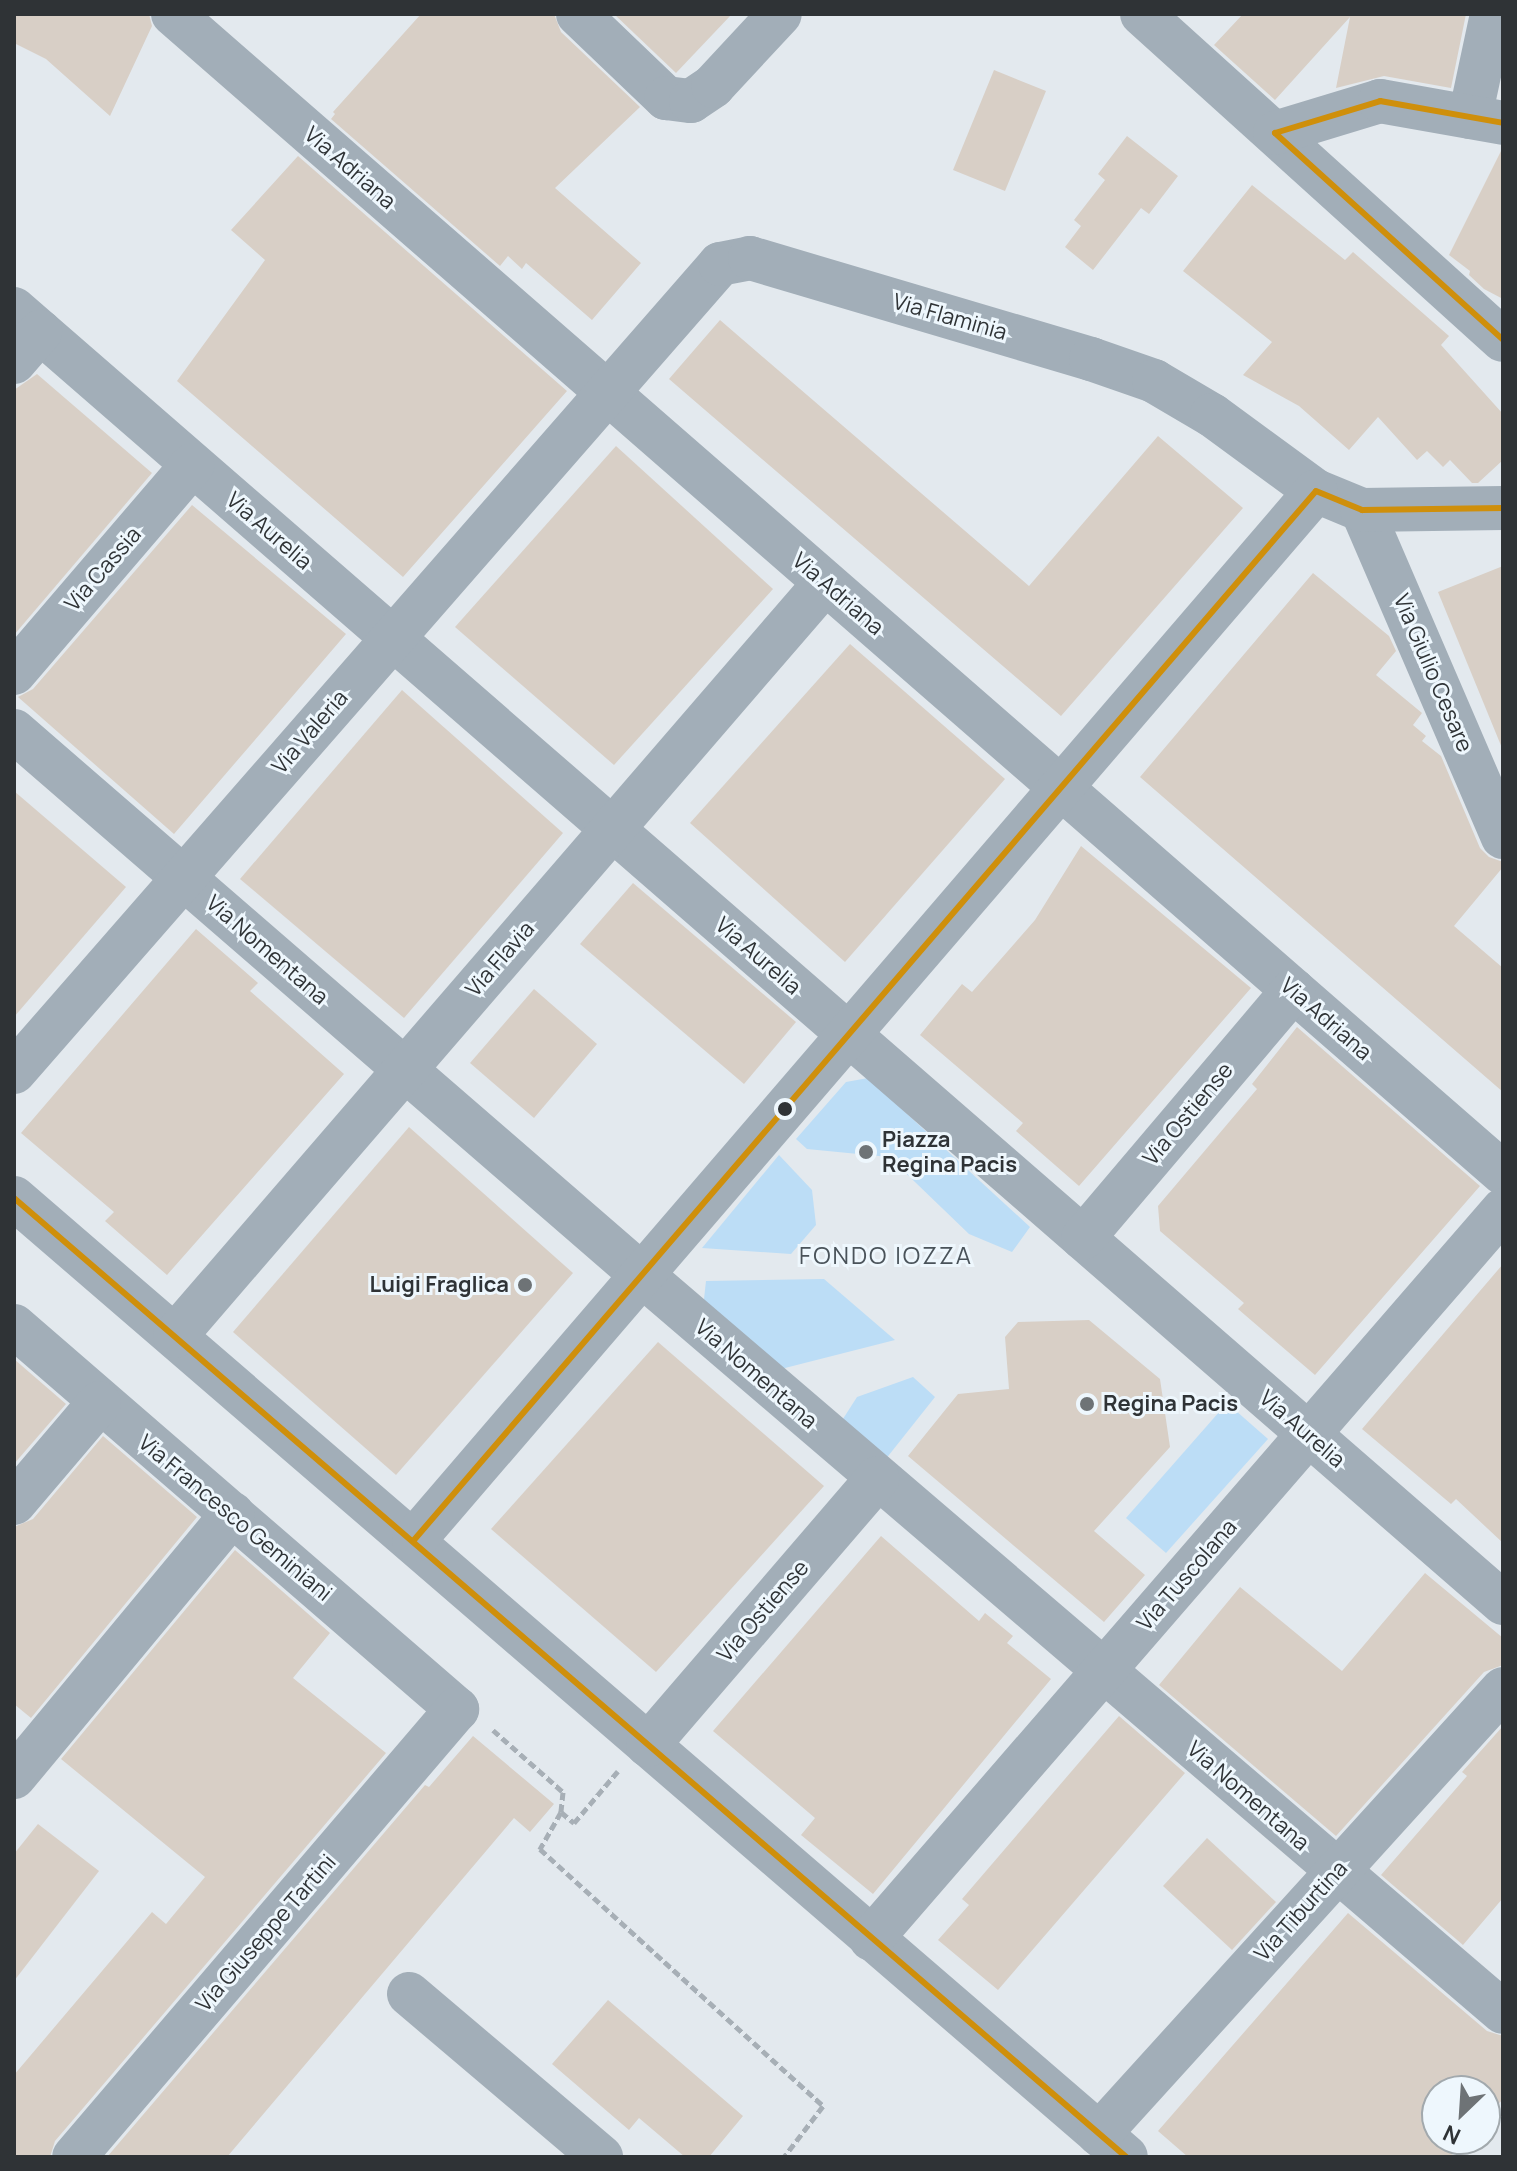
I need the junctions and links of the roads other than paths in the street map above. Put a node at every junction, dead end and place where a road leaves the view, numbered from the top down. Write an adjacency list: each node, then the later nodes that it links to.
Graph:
1 (173, 14): 10 (street, Via Adriana)
2 (578, 14): 3 (street)
3 (780, 14)
4 (1142, 14): 7 (street)
5 (1492, 14): 6 (street)
6 (1486, 120): 7 (street)
7 (1275, 133): 9 (street)
8 (23, 334): 11 (street, Via Aurelia)
9 (1503, 340)
10 (606, 392): 12 (street, Via Flaminia); 15 (street, Via Adriana); 16 (street, Via Valeria)
11 (192, 465): 16 (street, Via Aurelia); 17 (street, Via Cassia)
12 (1316, 491): 14 (street, Via Flaminia); 19 (street)
13 (1503, 508): 14 (street)
14 (1362, 510): 21 (street, Via Giulio Cesare)
15 (825, 583): 19 (street, Via Adriana); 20 (street, Via Flavia)
16 (392, 638): 20 (street, Via Aurelia); 22 (street, Via Valeria)
17 (14, 673)
18 (14, 731): 22 (street, Via Nomentana)
19 (1061, 788): 23 (street, Via Adriana); 24 (street)
20 (612, 830): 24 (street, Via Aurelia); 25 (street, Via Flavia)
21 (1503, 837)
22 (183, 878): 25 (street, Via Nomentana); 26 (street, Via Valeria)
23 (1293, 990): 27 (street, Via Adriana); 30 (street, Via Ostiense)
24 (849, 1035): 30 (street, Via Aurelia); 31 (street)
25 (405, 1070): 31 (street, Via Nomentana); 33 (street, Via Flavia)
26 (14, 1072)
27 (1503, 1173)
28 (14, 1198): 33 (street)
29 (1503, 1210): 35 (street, Via Tuscolana)
30 (1083, 1238): 35 (street, Via Aurelia)
31 (642, 1275): 36 (street, Via Nomentana); 39 (street)
32 (14, 1326): 34 (street, Via Francesco Geminiani)
33 (175, 1336): 39 (street)
34 (99, 1403): 37 (street); 38 (street, Via Francesco Geminiani)
35 (1308, 1434): 40 (street, Via Aurelia); 41 (street, Via Tuscolana)
36 (878, 1478): 41 (street, Via Nomentana); 44 (street, Via Ostiense)
37 (14, 1503)
38 (232, 1514): 43 (street, Via Francesco Geminiani); 45 (street)
39 (414, 1540): 44 (street)
40 (1503, 1603)
41 (1103, 1672): 46 (street, Via Nomentana); 47 (street, Via Tuscolana)
42 (1503, 1689): 46 (street, Via Tiburtina)
43 (457, 1709): 51 (street, Via Giuseppe Tartini)
44 (637, 1754): 47 (street)
45 (19, 1760)
46 (1336, 1872): 49 (street, Via Nomentana); 50 (street, Via Tiburtina)
47 (871, 1939): 50 (street)
48 (409, 1994): 52 (street)
49 (1503, 2012)
50 (1112, 2146)
51 (74, 2157)
52 (601, 2157)

